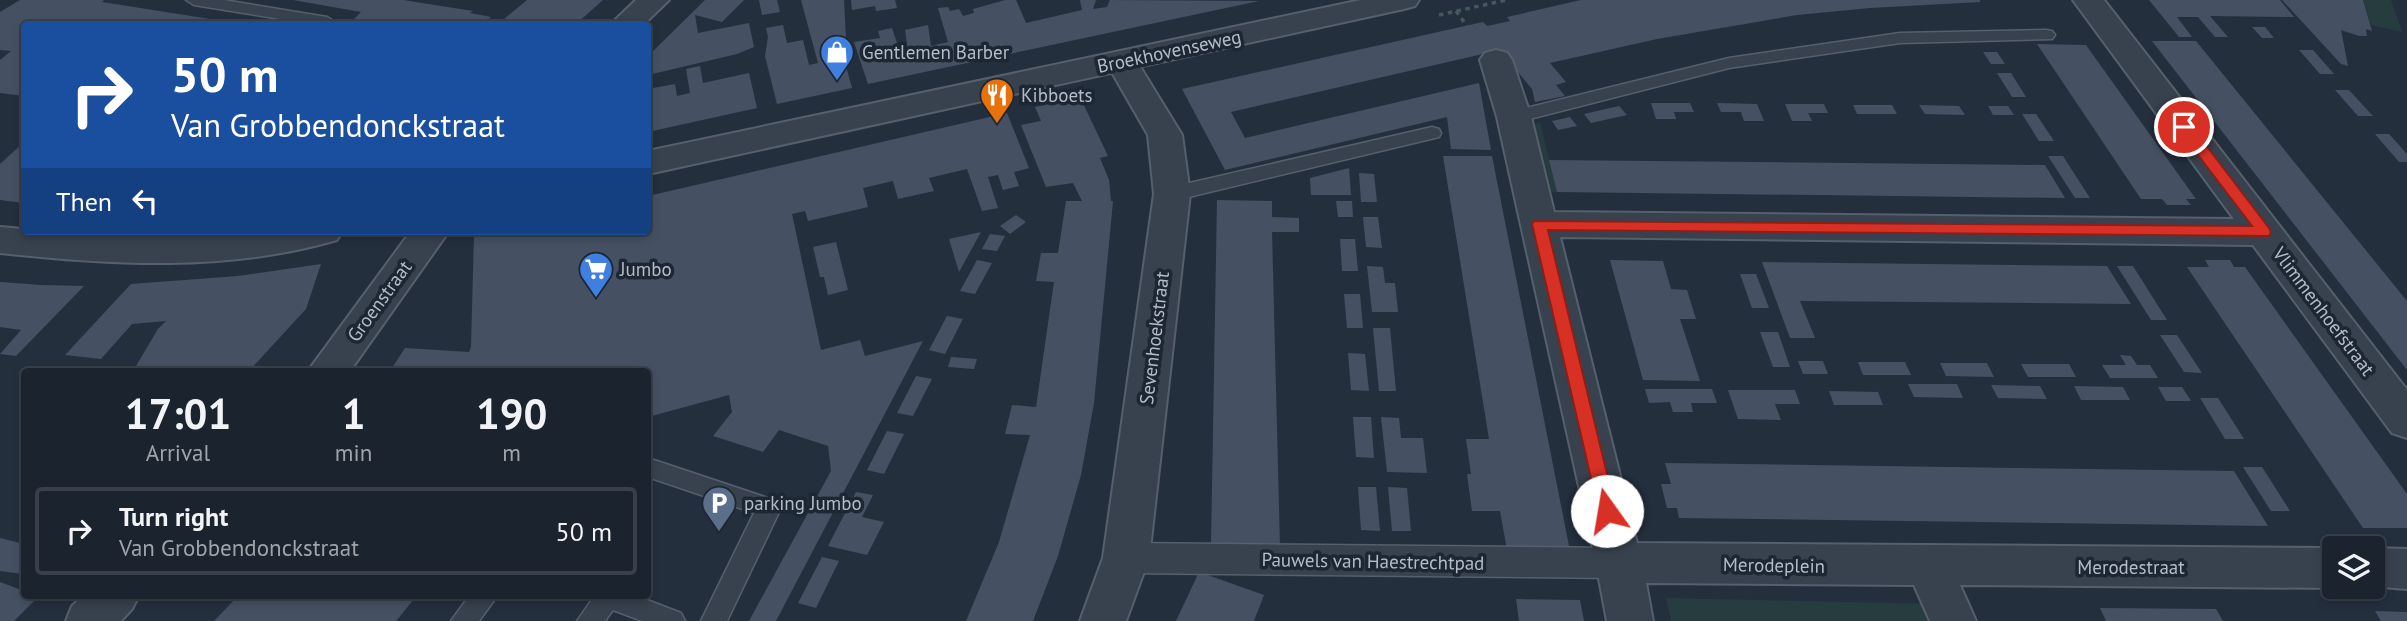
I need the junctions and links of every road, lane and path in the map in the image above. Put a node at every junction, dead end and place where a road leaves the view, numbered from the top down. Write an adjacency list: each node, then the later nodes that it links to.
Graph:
1 (194, 0): 6 (lane)
2 (654, 0): 7 (street)
3 (1404, 0): 11 (street, Broekhovenseweg)
4 (2088, 0): 17 (street, Vlimmenhoefstraat)
5 (1455, 11): 8 (path)
6 (321, 21)
7 (630, 21)
8 (1468, 26)
9 (2046, 35): 12 (lane)
10 (1496, 61): 12 (street)
11 (1122, 62): 14 (street, Broekhovenseweg); 15 (street, Sevenhoekstraat)
12 (1514, 117): 16 (street)
13 (1432, 133): 15 (lane)
14 (651, 162)
15 (1172, 194): 24 (street, Sevenhoekstraat)
16 (1539, 224): 17 (street); 25 (street)
17 (2264, 232): 22 (street, Vlimmenhoefstraat)
18 (297, 235): 20 (street)
19 (428, 235): 21 (street, Groenstraat)
20 (0, 240)
21 (330, 368)
22 (2407, 421)
23 (651, 469): 38 (lane)
24 (1126, 558): 25 (street, Pauwels van Haestrechtpad); 39 (street, Sevenhoekstraat)
25 (1619, 564): 26 (street, Merodeplein); 40 (street)
26 (1928, 566): 27 (street, Merodestraat); 41 (street)
27 (2322, 568)
28 (2385, 568): 29 (street)
29 (2407, 569)
30 (112, 599): 34 (street)
31 (482, 599): 35 (lane)
32 (604, 599): 36 (lane)
33 (614, 599): 37 (lane)
34 (89, 621)
35 (464, 621)
36 (590, 621)
37 (672, 621)
38 (713, 621)
39 (1103, 621)
40 (1630, 621)
41 (1953, 621)

